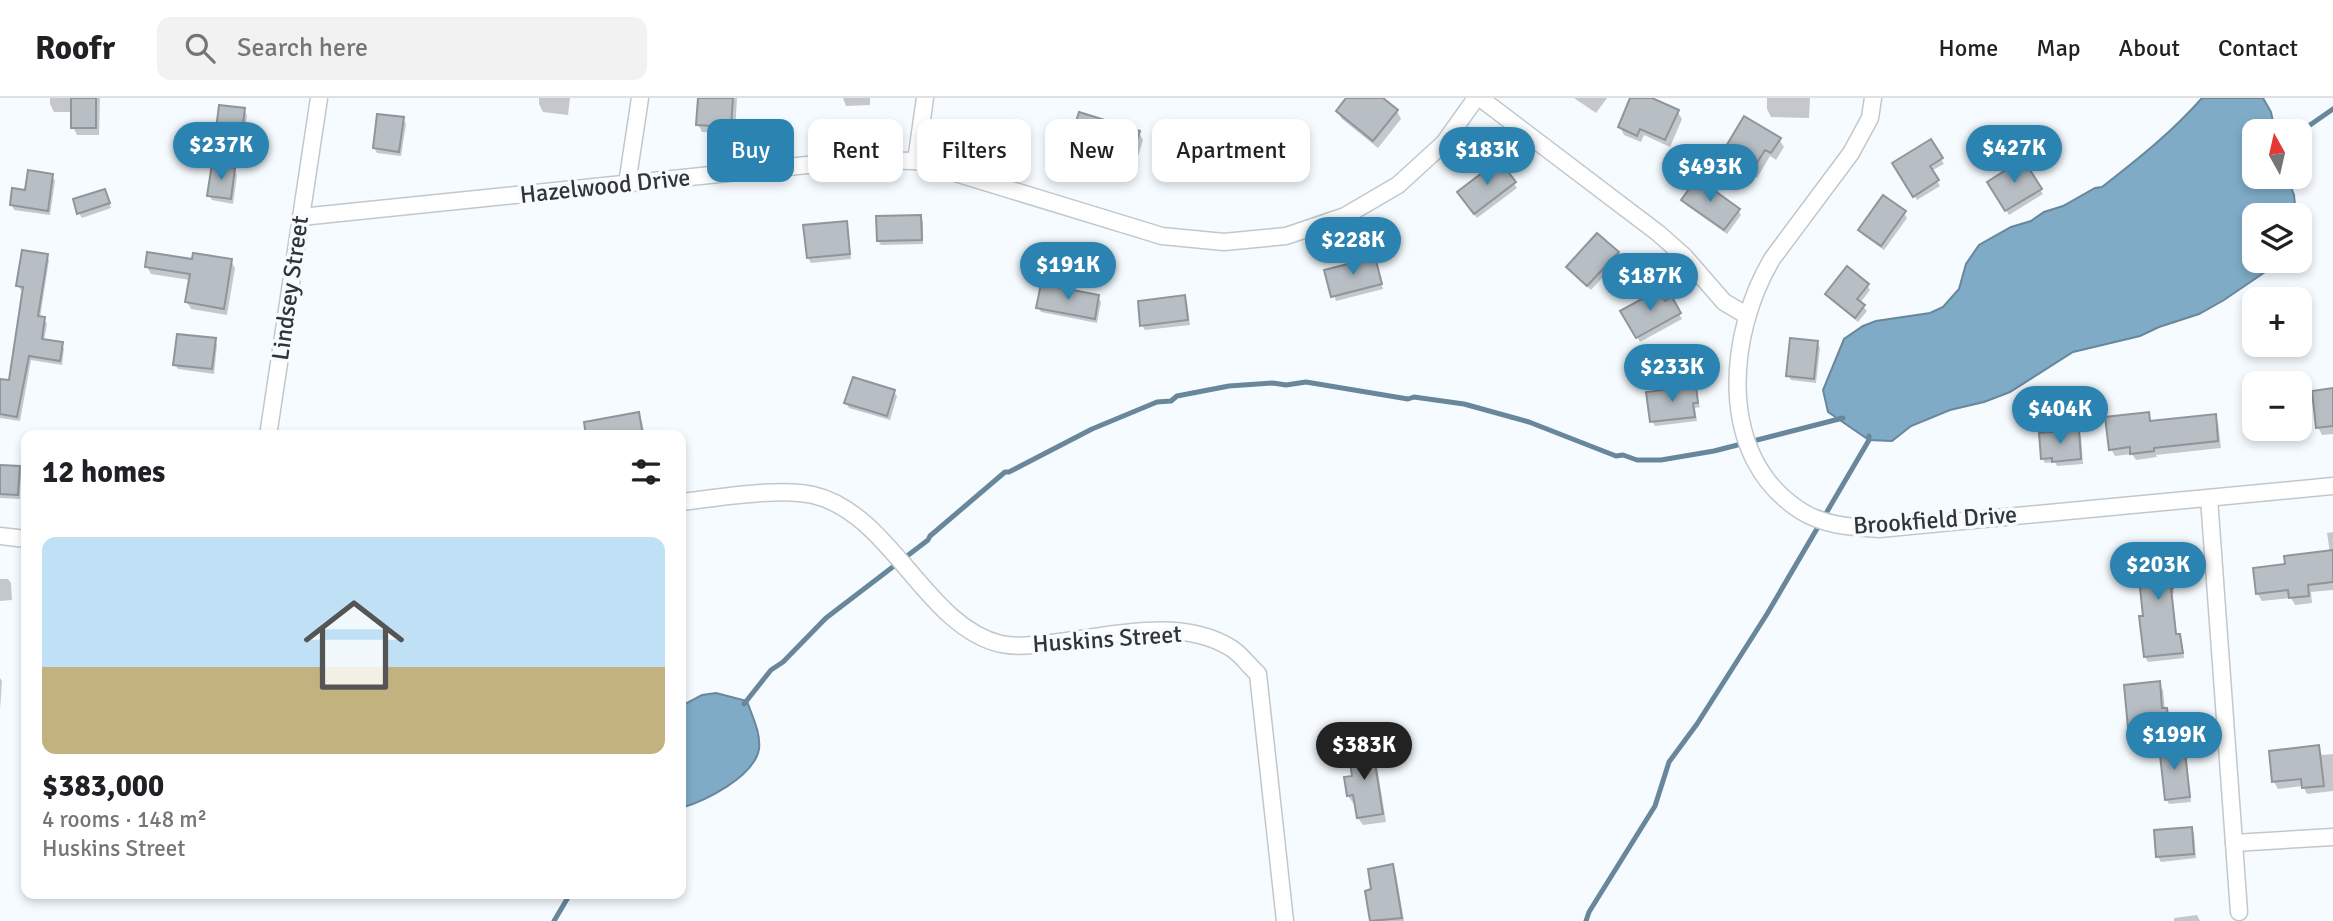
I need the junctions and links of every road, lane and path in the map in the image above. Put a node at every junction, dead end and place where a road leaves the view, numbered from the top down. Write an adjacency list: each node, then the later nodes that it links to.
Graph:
1 (318, 98): 8 (street, Lindsey Street)
2 (640, 98): 7 (street)
3 (925, 98): 6 (street)
4 (1478, 98): 6 (street, Hazelwood Drive); 9 (street)
5 (1873, 98): 9 (street, Brookfield Drive)
6 (916, 161): 7 (street, Hazelwood Drive)
7 (627, 184): 8 (street, Hazelwood Drive)
8 (301, 217): 10 (street, Lindsey Street)
9 (1746, 315): 12 (street, Brookfield Drive)
10 (269, 430)
11 (2333, 486): 12 (street, Brookfield Drive)
12 (2209, 498): 17 (street)
13 (686, 501): 19 (street, Huskins Street)
14 (0, 536): 15 (street)
15 (21, 538)
16 (2333, 837): 17 (street)
17 (2234, 843): 18 (street)
18 (2239, 912)
19 (1285, 921)

